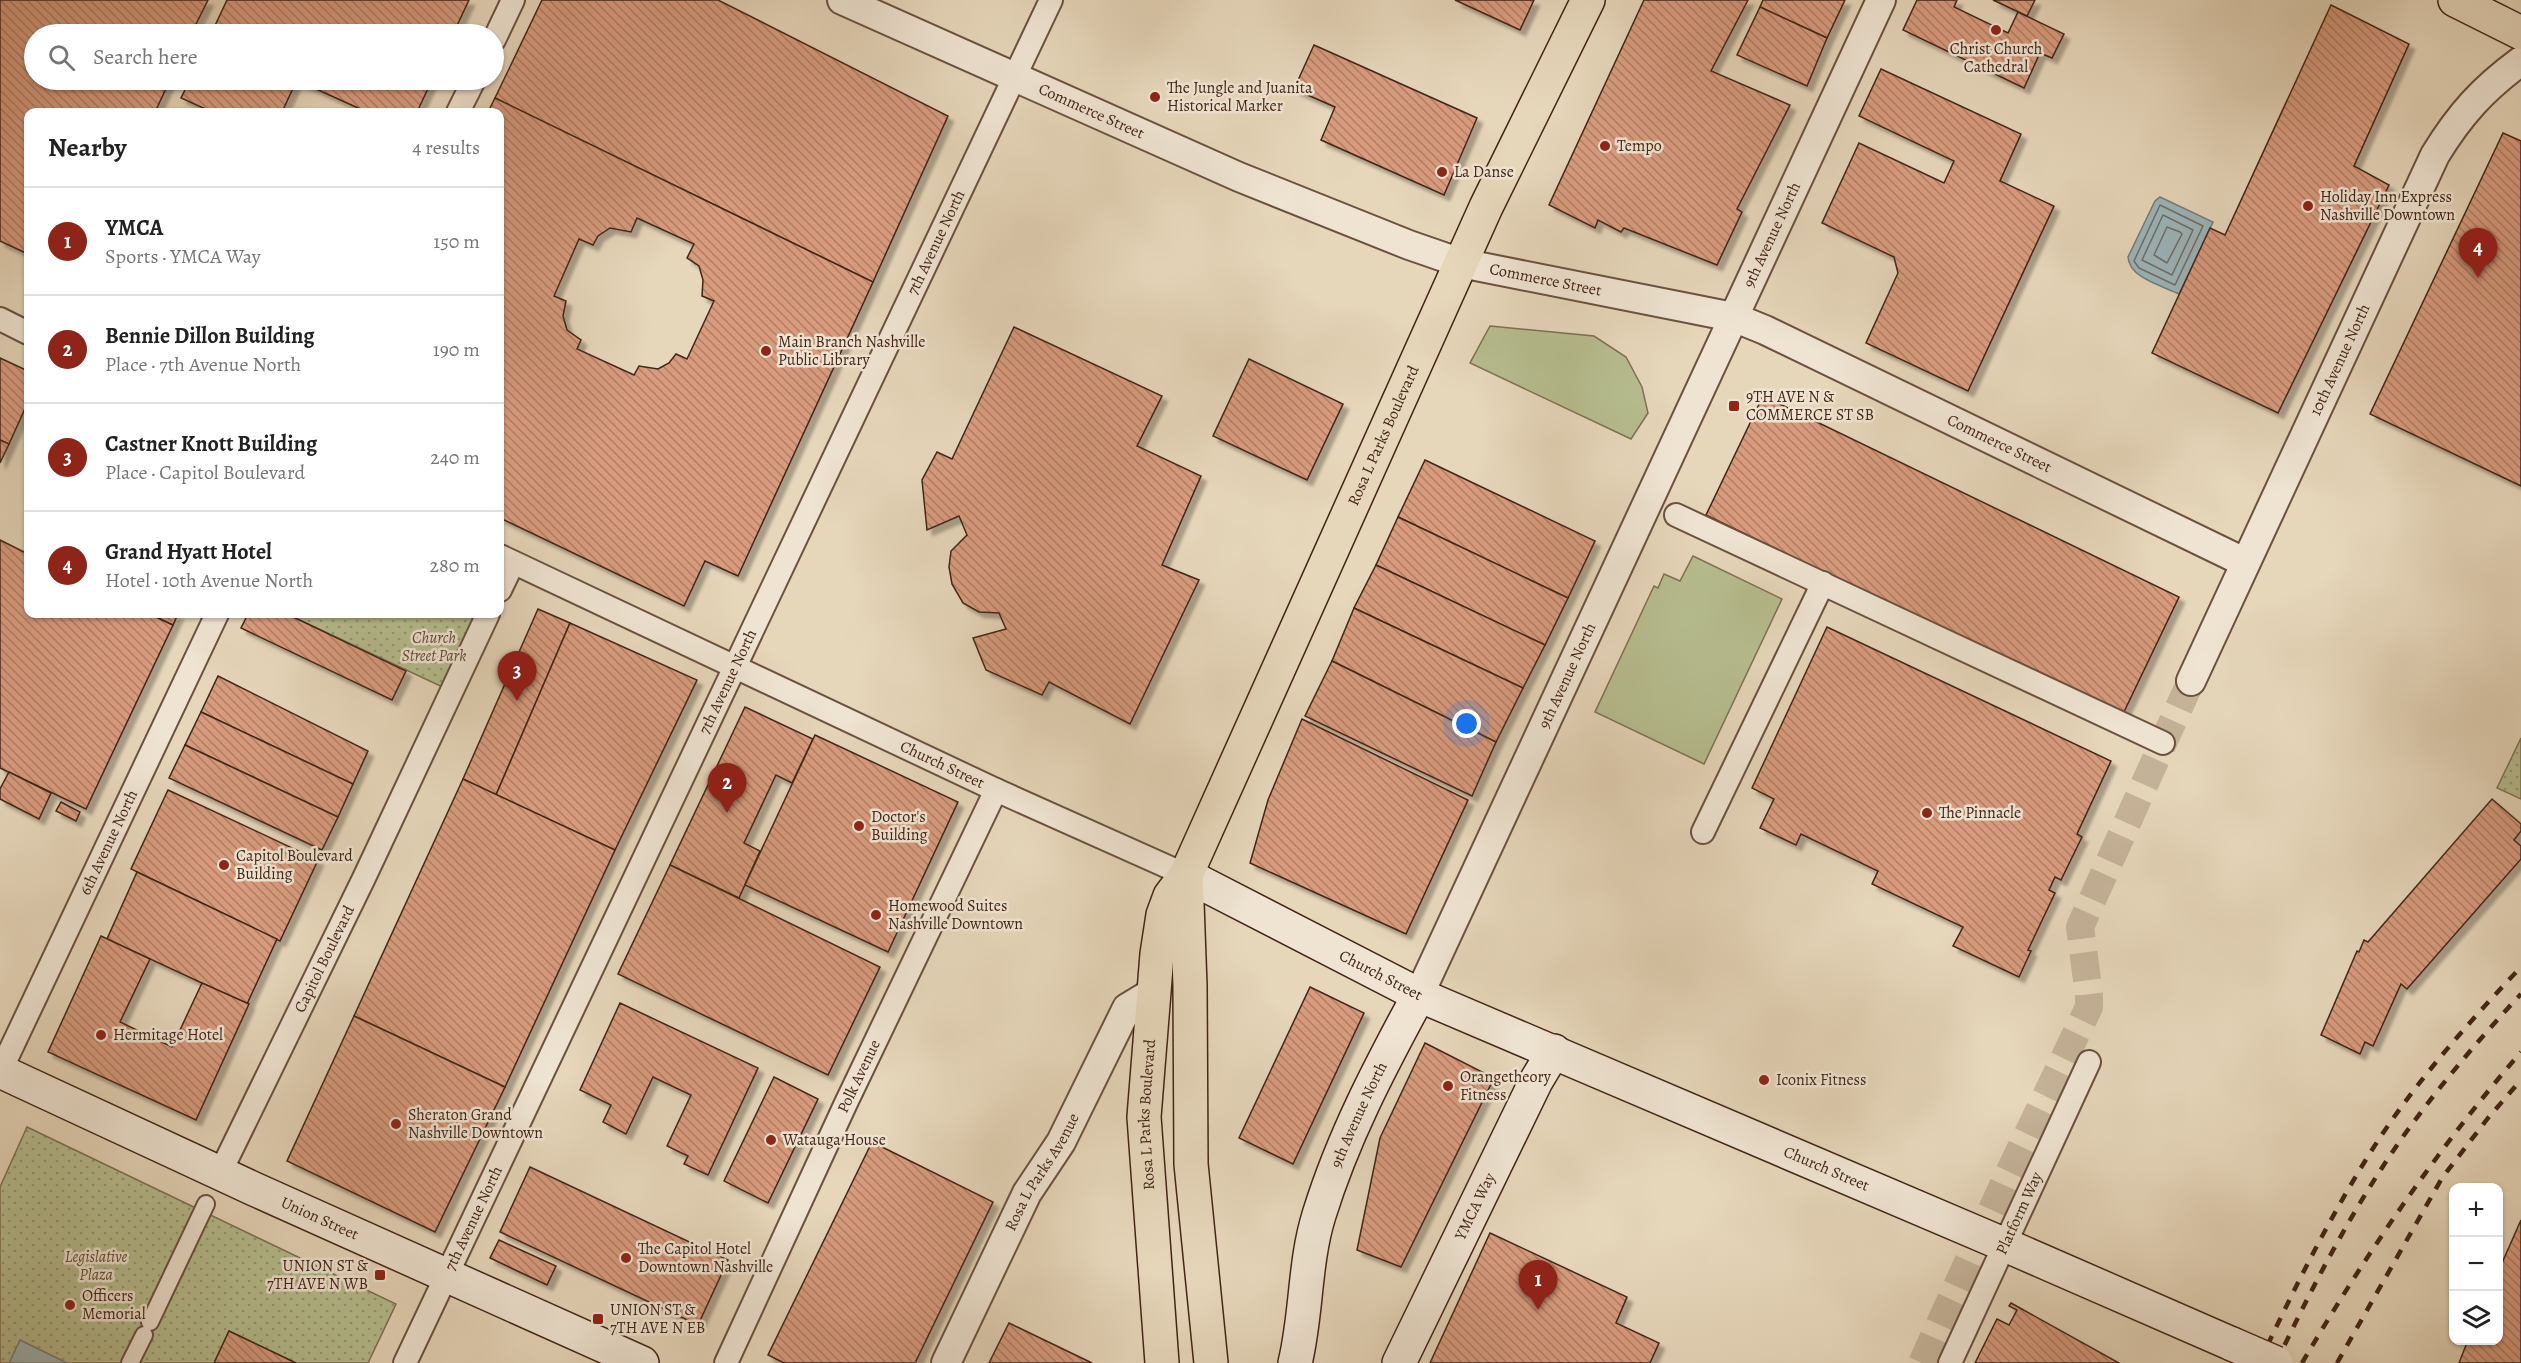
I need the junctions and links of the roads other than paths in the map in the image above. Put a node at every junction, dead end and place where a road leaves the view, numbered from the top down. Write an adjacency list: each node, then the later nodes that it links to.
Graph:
1 (513, 0): 7 (street)
2 (842, 0): 10 (street, Commerce Street)
3 (1051, 0): 10 (street, 7th Avenue North)
4 (1588, 0): 13 (main road, Rosa L Parks Boulevard)
5 (1881, 0): 14 (street, 9th Avenue North)
6 (2455, 0): 8 (main road)
7 (502, 24)
8 (2521, 33)
9 (2521, 61): 19 (street, 10th Avenue North)
10 (1015, 76): 13 (street, Commerce Street); 23 (street, 7th Avenue North)
11 (469, 90): 12 (street)
12 (460, 108)
13 (1461, 263): 14 (street, Commerce Street); 28 (main road, Rosa L Parks Boulevard)
14 (1733, 317): 19 (street, Commerce Street); 30 (street, 9th Avenue North)
15 (0, 319): 16 (street)
16 (24, 331)
17 (1676, 515): 20 (street)
18 (506, 560): 23 (street, Church Street)
19 (2244, 562): 24 (street, 10th Avenue North)
20 (1823, 584): 25 (street); 27 (street)
21 (215, 618): 33 (street, 6th Avenue North)
22 (486, 618): 34 (street, Capitol Boulevard)
23 (735, 666): 26 (street, Church Street); 37 (street, 7th Avenue North)
24 (2191, 681)
25 (2163, 743)
26 (996, 790): 28 (street, Church Street); 41 (street, Polk Avenue)
27 (1703, 832)
28 (1186, 875): 29 (main road, Rosa L Parks Boulevard); 30 (main road, Church Street); 44 (main road, Rosa L Parks Boulevard)
29 (1152, 993): 42 (street, Rosa L Parks Avenue); 43 (main road, Rosa L Parks Boulevard)
30 (1419, 996): 31 (main road, Church Street); 45 (main road, 9th Avenue North)
31 (1554, 1052): 36 (main road, Church Street); 46 (main road, YMCA Way)
32 (2089, 1062): 36 (street, Platform Way)
33 (0, 1071): 34 (main road, Union Street)
34 (220, 1173): 37 (main road, Union Street)
35 (206, 1204): 38 (street)
36 (2003, 1244): 47 (street, Platform Way); 48 (main road, Church Street, bridge)
37 (447, 1274): 39 (street, 7th Avenue North); 40 (main road, Union Street)
38 (130, 1363)
39 (405, 1363)
40 (642, 1363)
41 (726, 1363)
42 (946, 1363)
43 (1162, 1363)
44 (1211, 1363)
45 (1295, 1363)
46 (1400, 1363)
47 (1950, 1363)
48 (2276, 1363)

